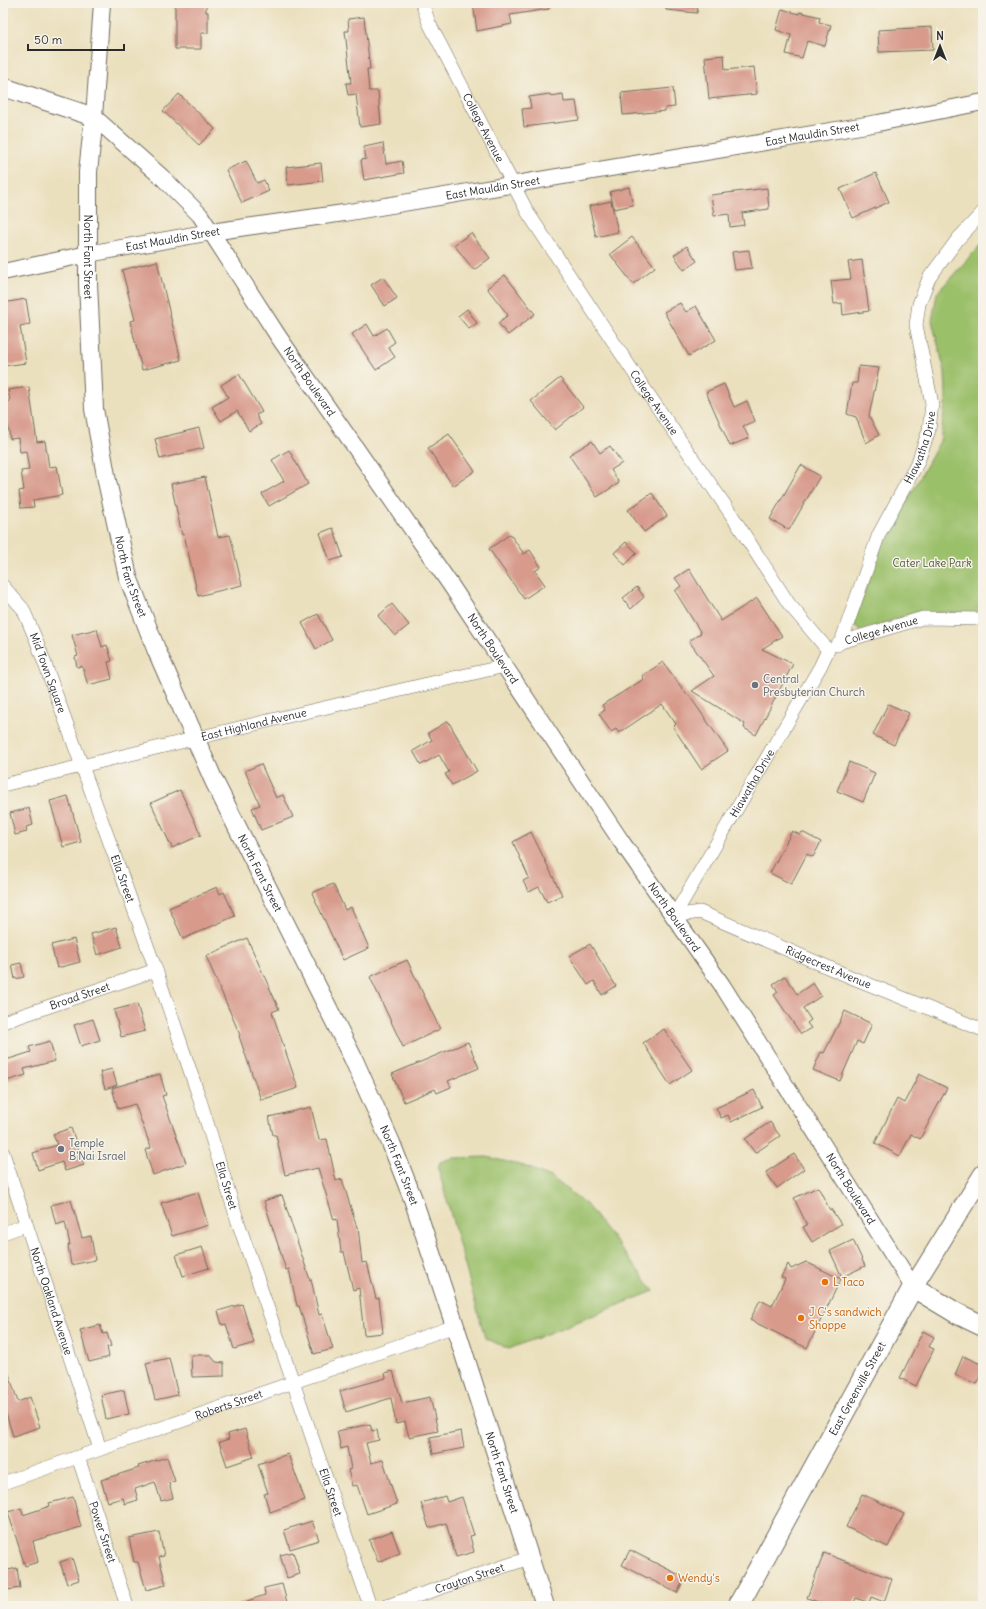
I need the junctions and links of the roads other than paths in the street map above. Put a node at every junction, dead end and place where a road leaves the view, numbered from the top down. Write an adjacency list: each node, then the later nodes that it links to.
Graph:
1 (102, 3): 5 (street)
2 (422, 3): 6 (street, College Avenue)
3 (3, 87): 5 (main road, North Boulevard)
4 (983, 102): 6 (street, East Mauldin Street)
5 (94, 117): 8 (street, North Boulevard); 9 (main road, North Fant Street)
6 (513, 184): 8 (street, East Mauldin Street); 14 (street, College Avenue)
7 (983, 212): 13 (street, Hiawatha Drive)
8 (211, 232): 9 (street, East Mauldin Street); 15 (street, North Boulevard)
9 (88, 254): 10 (street, East Mauldin Street); 16 (main road, North Fant Street)
10 (3, 272)
11 (3, 586): 17 (street, Mid Town Square)
12 (983, 619): 13 (street, College Avenue)
13 (841, 642): 14 (street, College Avenue)
14 (828, 650): 19 (street, Hiawatha Drive)
15 (506, 666): 16 (street, East Highland Avenue); 19 (street, North Boulevard)
16 (196, 739): 17 (street, East Highland Avenue); 28 (main road, North Fant Street)
17 (82, 766): 18 (street, East Highland Avenue); 20 (street, Ella Street)
18 (3, 786)
19 (674, 916): 22 (street, Ridgecrest Avenue); 27 (street, North Boulevard)
20 (156, 970): 21 (street, Broad Street); 30 (street, Ella Street)
21 (3, 1022)
22 (983, 1030)
23 (3, 1153): 25 (street, North Oakland Avenue)
24 (983, 1174): 27 (main road, East Greenville Street)
25 (26, 1225): 26 (street); 31 (street, North Oakland Avenue)
26 (3, 1233)
27 (913, 1286): 29 (main road); 39 (main road, East Greenville Street)
28 (455, 1326): 30 (street, Roberts Street); 34 (main road, North Fant Street)
29 (983, 1326)
30 (294, 1382): 31 (street, Roberts Street); 36 (street, Ella Street)
31 (100, 1449): 32 (street, Roberts Street)
32 (78, 1457): 33 (street, Roberts Street); 35 (street, Power Street)
33 (3, 1483)
34 (529, 1558): 37 (street, Crayton Street); 38 (main road, North Fant Street)
35 (127, 1606)
36 (370, 1606)
37 (387, 1606)
38 (545, 1606)
39 (738, 1606)

